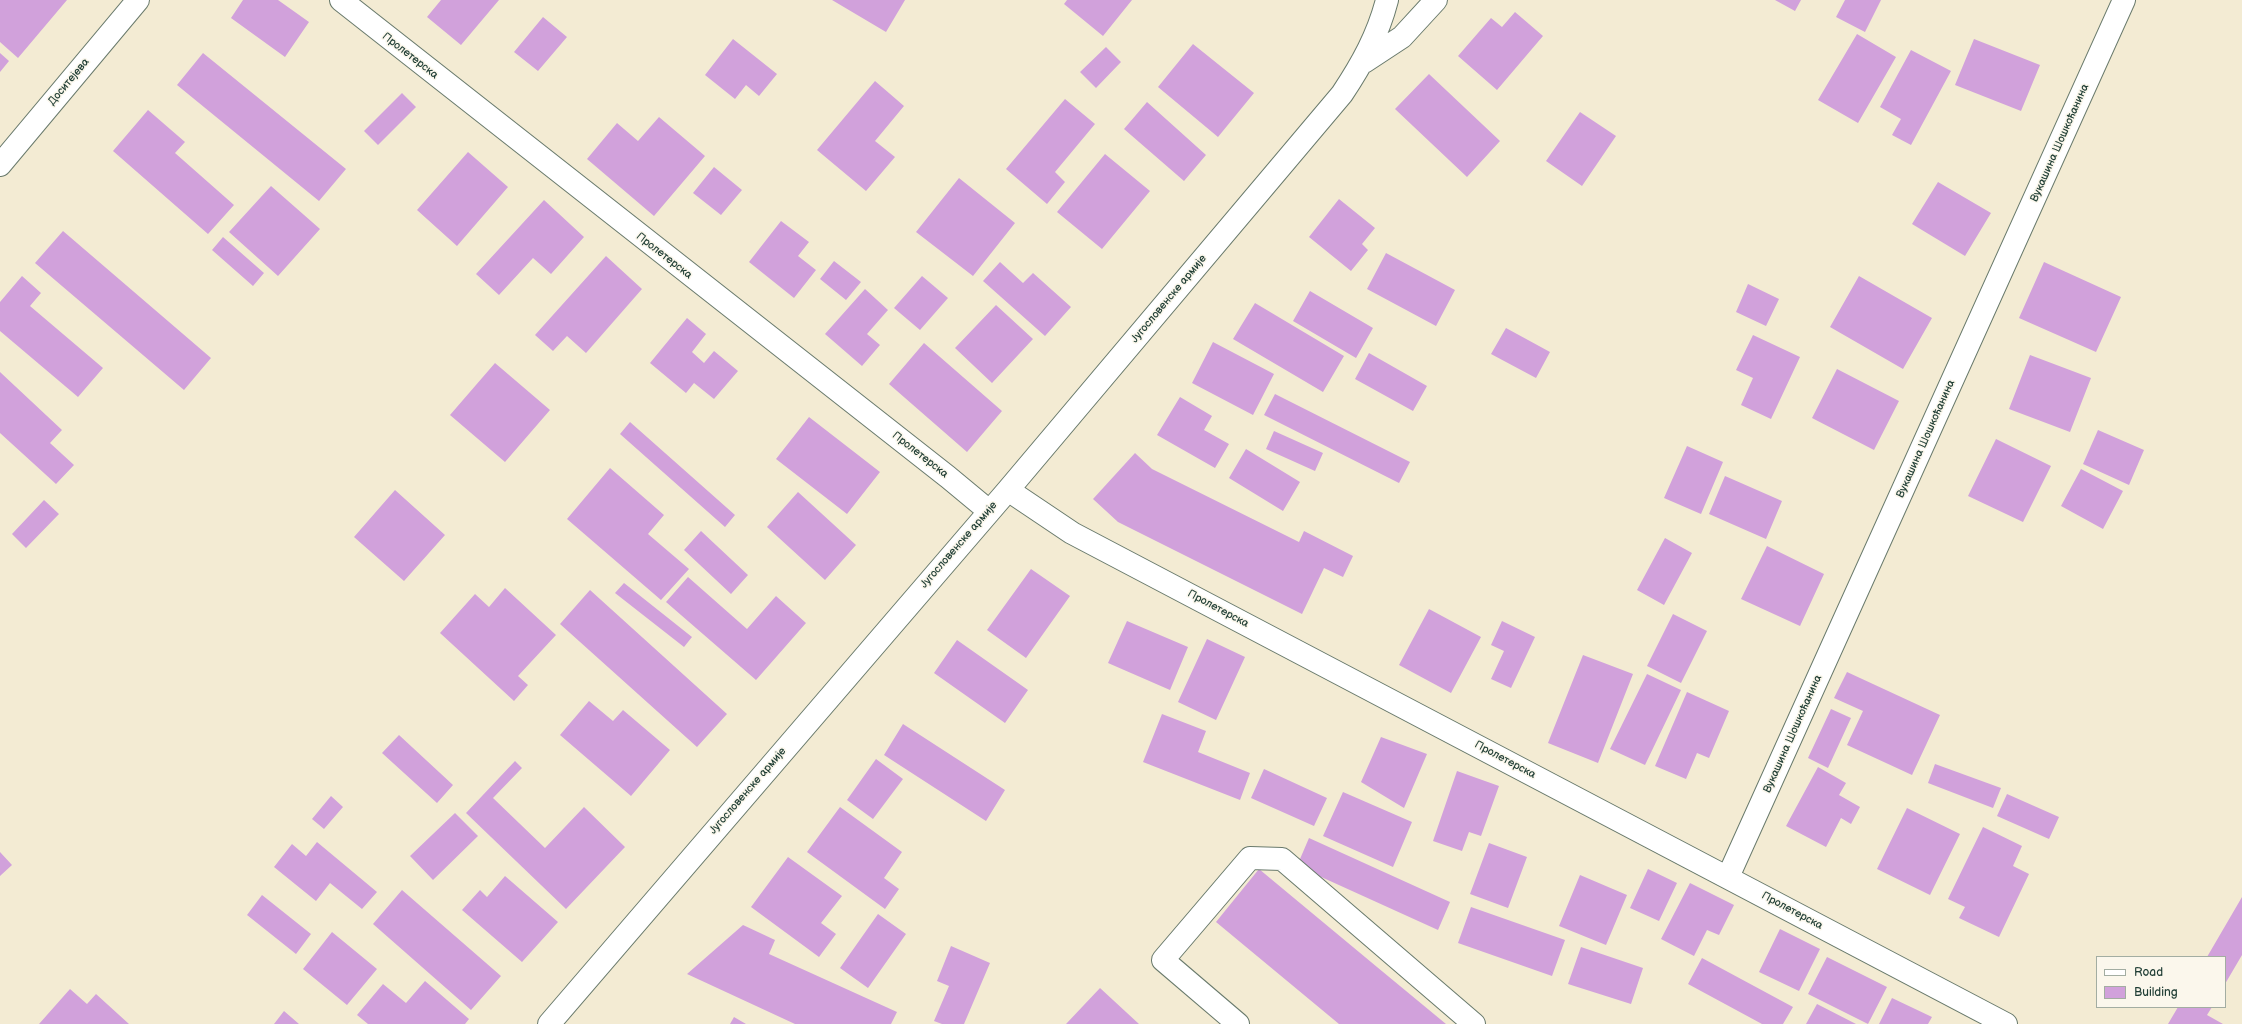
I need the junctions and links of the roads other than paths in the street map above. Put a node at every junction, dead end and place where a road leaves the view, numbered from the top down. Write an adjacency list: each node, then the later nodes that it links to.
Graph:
1 (138, 0): 7 (street, Доситејева)
2 (341, 0): 9 (street, Пролетерска)
3 (1387, 0): 6 (street, Југословенске армије)
4 (1436, 0): 6 (street, Југословенске армије)
5 (2124, 0): 10 (street, Вукашина Шошкоћанина)
6 (1364, 62): 8 (street, Југословенске армије)
7 (0, 165)
8 (1008, 490): 9 (street, Југословенске армије); 10 (street, Пролетерска)
9 (989, 511): 11 (street, Југословенске армије)
10 (1728, 877): 14 (street, Пролетерска)
11 (549, 1024)
12 (1238, 1024): 13 (street)
13 (1474, 1024)
14 (2006, 1024)

